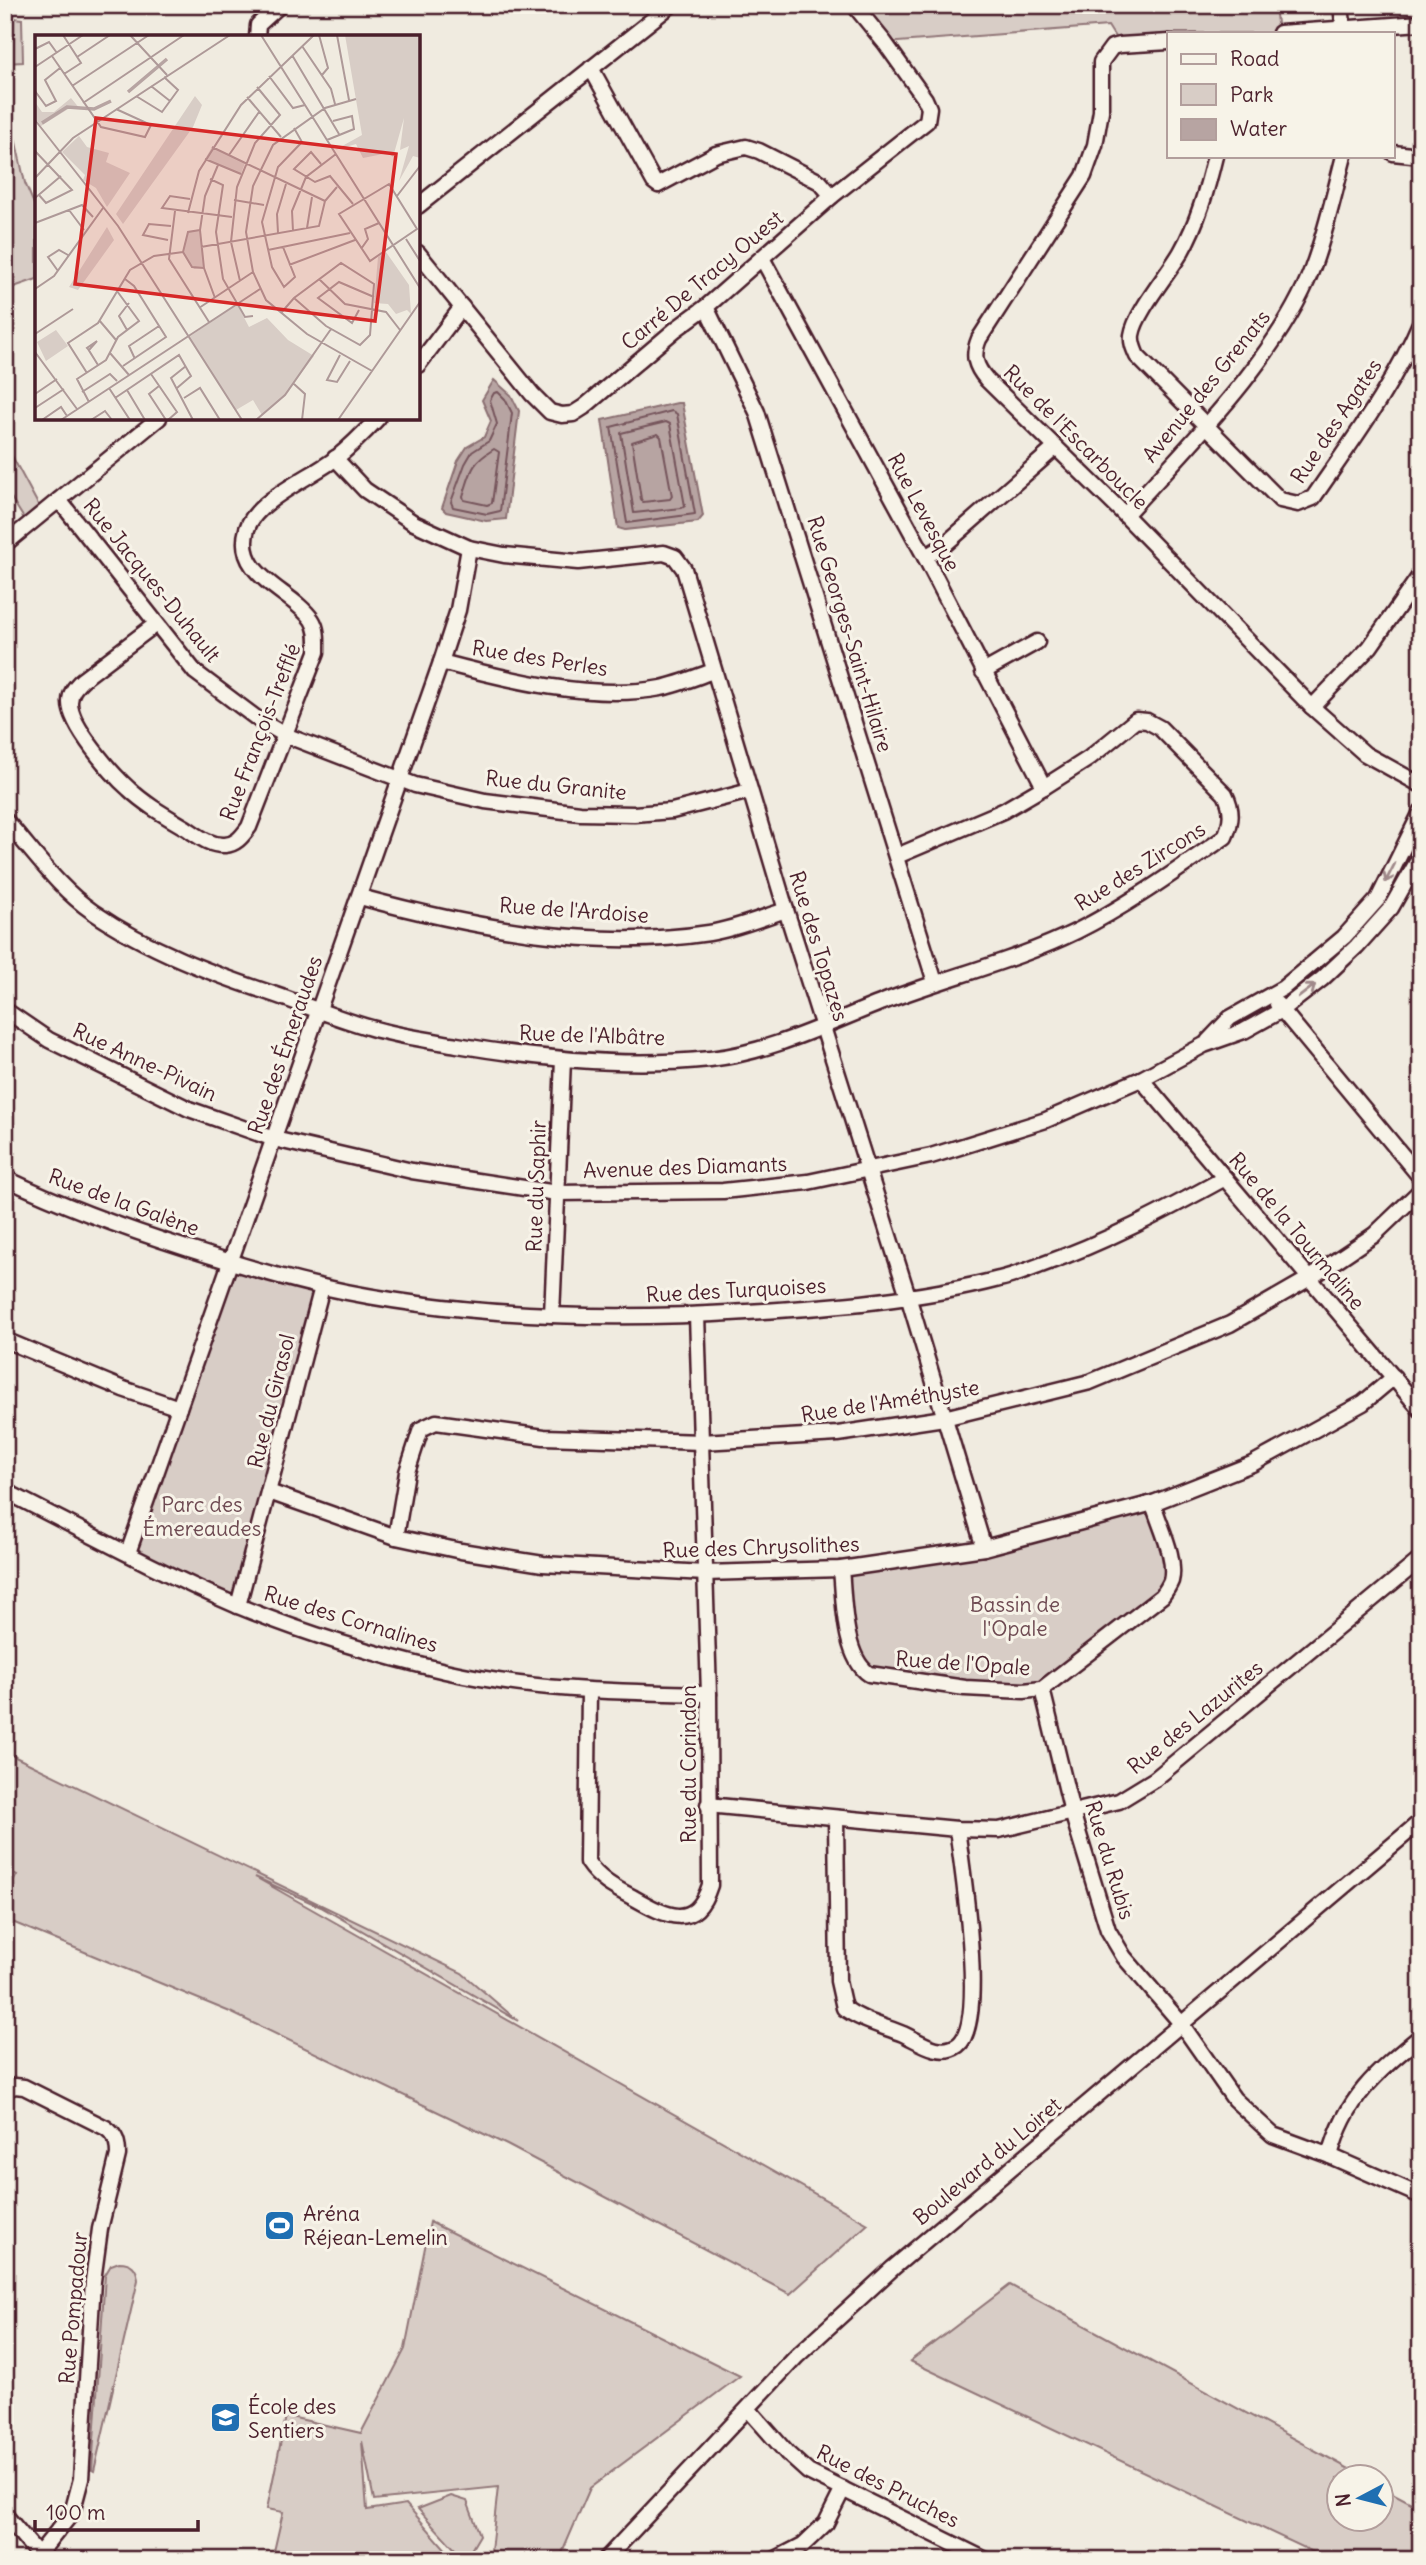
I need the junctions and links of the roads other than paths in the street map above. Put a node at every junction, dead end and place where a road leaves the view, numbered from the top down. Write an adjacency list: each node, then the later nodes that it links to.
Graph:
1 (280, 5): 8 (street)
2 (671, 5): 10 (street)
3 (854, 5): 15 (street, Carré De Tracy Ouest)
4 (1341, 5): 6 (street)
5 (1421, 23): 6 (street)
6 (1344, 31): 7 (street)
7 (1312, 32)
8 (257, 35)
9 (1167, 42): 26 (street, Rue de l'Escarboucle)
10 (591, 68): 15 (street); 16 (street)
11 (1394, 153): 12 (street)
12 (1421, 156)
13 (1214, 158): 25 (street)
14 (1343, 158): 25 (street, Avenue des Grenats)
15 (832, 196): 18 (street, Carré De Tracy Ouest)
16 (420, 204)
17 (420, 255): 20 (street, Carré De Tracy Ouest)
18 (762, 258): 19 (street, Carré De Tracy Ouest); 32 (street, Rue Levesque)
19 (706, 306): 20 (street, Carré De Tracy Ouest); 47 (street, Rue Georges-Saint-Hilaire)
20 (462, 307): 22 (street)
21 (1421, 321): 25 (street, Rue des Agates)
22 (420, 362)
23 (157, 420): 28 (street)
24 (376, 420): 27 (street, Rue François-Trefflé)
25 (1206, 426): 29 (street, Avenue des Grenats)
26 (1055, 448): 29 (street, Rue de l'Escarboucle); 32 (street)
27 (335, 458): 31 (street); 40 (street, Rue François-Trefflé)
28 (60, 500): 30 (street); 34 (street, Rue Jacques-Duhault)
29 (1125, 515): 39 (street, Rue de l'Escarboucle)
30 (5, 544)
31 (469, 548): 36 (street, Rue des Émeraudes); 37 (street, Rue des Topazes)
32 (925, 557): 38 (street, Rue Levesque)
33 (1421, 574): 39 (street)
34 (156, 624): 40 (street, Rue Jacques-Duhault); 40 (street, Rue François-Trefflé)
35 (1037, 642): 38 (street)
36 (441, 662): 37 (street, Rue des Perles); 41 (street, Rue des Émeraudes)
37 (713, 671): 44 (street, Rue des Topazes)
38 (984, 672): 43 (street, Rue Levesque)
39 (1312, 707): 42 (street, Rue de l'Escarboucle)
40 (285, 735): 41 (street, Rue Jacques-Duhault)
41 (399, 778): 44 (street, Rue du Granite); 49 (street, Rue des Émeraudes)
42 (1421, 785)
43 (1045, 787): 47 (street, Rue des Zircons); 51 (street, Rue des Zircons)
44 (750, 791): 50 (street, Rue des Topazes)
45 (1421, 813): 52 (street, Avenue des Diamants, one-way to 52)
46 (5, 820): 54 (street, Rue de l'Albâtre)
47 (897, 856): 51 (street, Rue Georges-Saint-Hilaire)
48 (1421, 856): 55 (street, Avenue des Diamants, one-way to 48)
49 (360, 897): 50 (street, Rue de l'Ardoise); 54 (street, Rue des Émeraudes)
50 (786, 910): 56 (street, Rue des Topazes)
51 (935, 982): 56 (street, Rue des Zircons)
52 (1271, 996): 55 (street); 57 (street, Avenue des Diamants)
53 (5, 1010): 60 (street, Rue Anne-Pivain)
54 (319, 1010): 58 (street, Rue de l'Albâtre); 60 (street, Rue des Émeraudes)
55 (1282, 1010): 57 (street, Avenue des Diamants); 64 (street)
56 (822, 1028): 58 (street, Rue de l'Albâtre); 61 (street, Rue des Topazes)
57 (1204, 1045): 59 (street, Avenue des Diamants)
58 (563, 1060): 66 (street, Rue du Saphir)
59 (1141, 1079): 61 (street, Avenue des Diamants); 63 (street, Rue de la Tourmaline)
60 (274, 1139): 66 (street, Avenue des Diamants); 67 (street, Rue des Émeraudes)
61 (868, 1171): 66 (street, Avenue des Diamants); 70 (street, Rue des Topazes)
62 (5, 1178): 67 (street, Rue de la Galène)
63 (1225, 1178): 68 (street, Rue de la Tourmaline); 70 (street, Rue des Turquoises)
64 (1421, 1178)
65 (1421, 1190): 68 (street, Rue de l'Améthyste)
66 (556, 1193): 71 (street, Rue du Saphir)
67 (230, 1262): 69 (street, Rue des Turquoises); 75 (street, Rue des Émeraudes)
68 (1310, 1278): 74 (street, Rue de la Tourmaline); 77 (street, Rue de l'Améthyste)
69 (322, 1287): 71 (street, Rue des Turquoises); 80 (street, Rue du Girasol)
70 (908, 1296): 72 (street, Rue des Turquoises); 77 (street, Rue des Topazes)
71 (552, 1315): 72 (street, Rue des Turquoises)
72 (697, 1315): 78 (street, Rue du Corindon)
73 (5, 1339): 75 (street)
74 (1394, 1377): 76 (street, Rue de la Tourmaline); 81 (street, Rue des Chrysolithes)
75 (178, 1408): 84 (street, Rue des Émeraudes)
76 (1421, 1410)
77 (944, 1418): 78 (street, Rue de l'Améthyste); 83 (street, Rue des Topazes)
78 (702, 1442): 82 (street, Rue de l'Améthyste); 87 (street, Rue du Corindon)
79 (5, 1491): 84 (street, Rue des Cornalines)
80 (270, 1492): 82 (street, Rue des Chrysolithes); 88 (street, Rue du Girasol)
81 (1153, 1503): 83 (street, Rue des Chrysolithes); 89 (street, Rue de l'Opale)
82 (396, 1537): 87 (street, Rue des Chrysolithes)
83 (984, 1548): 86 (street, Rue des Chrysolithes)
84 (128, 1553): 88 (street, Rue des Cornalines)
85 (1421, 1559): 93 (street, Rue des Lazurites)
86 (841, 1569): 87 (street, Rue des Chrysolithes); 89 (street, Rue de l'Opale)
87 (705, 1573): 91 (street, Rue du Corindon)
88 (238, 1606): 90 (street, Rue des Cornalines)
89 (1042, 1689): 93 (street, Rue du Rubis)
90 (589, 1691): 91 (street, Rue des Cornalines); 92 (street, Rue du Corindon)
91 (709, 1694): 92 (street, Rue du Corindon)
92 (708, 1805): 94 (street, Rue des Lazurites)
93 (1072, 1812): 96 (street, Rue des Lazurites); 97 (street, Rue du Rubis)
94 (836, 1818): 96 (street, Rue des Lazurites); 96 (street)
95 (1421, 1821): 97 (street, Boulevard du Loiret)
96 (957, 1829)
97 (1180, 2022): 100 (street, Rue du Rubis); 102 (street, Boulevard du Loiret)
98 (1421, 2036): 100 (street)
99 (5, 2090): 106 (street, Rue Pompadour)
100 (1330, 2156): 101 (street, Rue du Rubis)
101 (1421, 2196)
102 (749, 2410): 103 (street, Rue des Pruches); 107 (street, Boulevard du Loiret)
103 (844, 2489): 105 (street, Rue des Pruches); 108 (street)
104 (5, 2515): 106 (street)
105 (959, 2554): 109 (street, Rue des Pruches)
106 (39, 2558)
107 (606, 2560)
108 (774, 2560)
109 (986, 2560)

